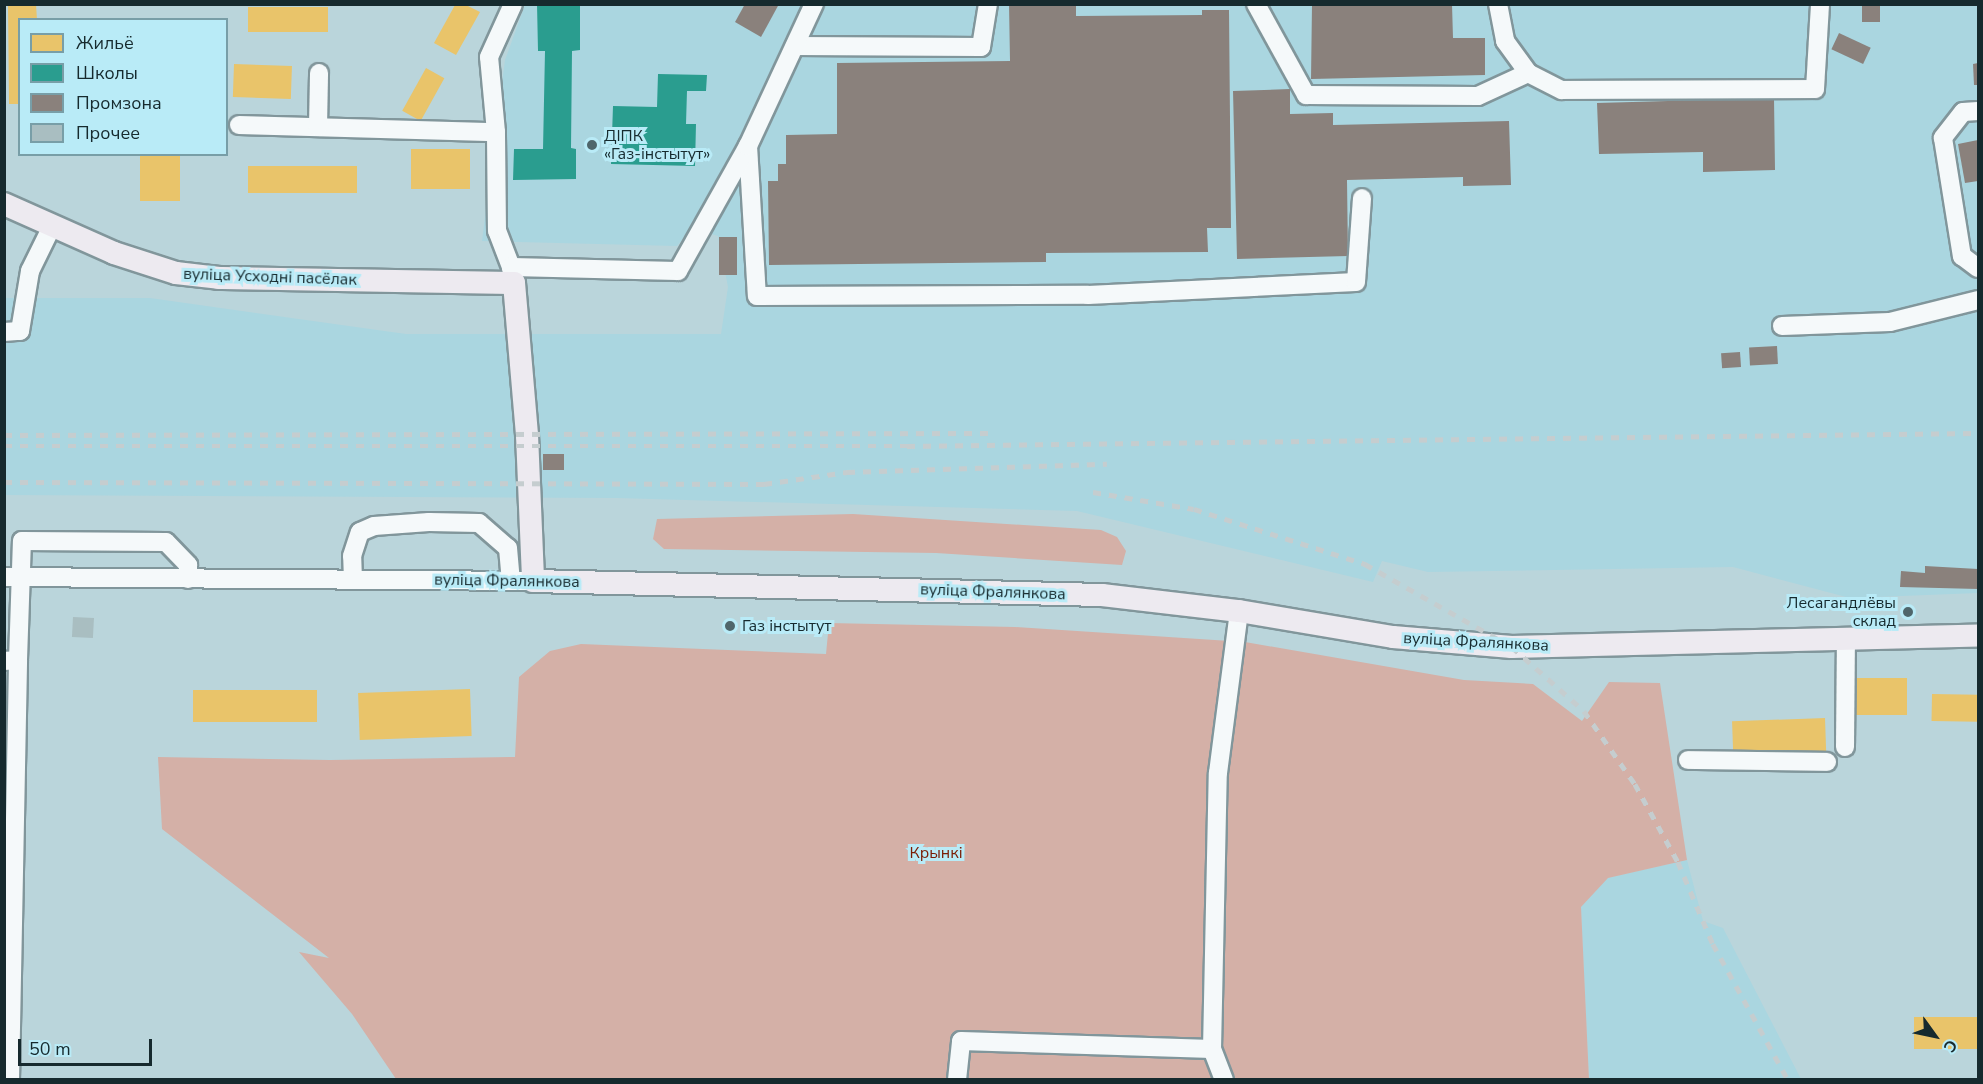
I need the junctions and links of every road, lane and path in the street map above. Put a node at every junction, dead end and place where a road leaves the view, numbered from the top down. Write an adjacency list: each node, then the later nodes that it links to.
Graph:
1 (513, 4): 13 (street)
2 (814, 4): 7 (street)
3 (988, 4): 7 (street)
4 (1256, 4): 9 (street)
5 (1498, 4): 9 (street)
6 (1820, 4): 9 (street)
7 (795, 46): 14 (street)
8 (319, 73): 12 (street)
9 (1528, 73)
10 (1978, 111): 18 (street)
11 (239, 125): 12 (street)
12 (318, 127): 13 (street)
13 (496, 132): 19 (street)
14 (748, 146): 15 (street); 19 (street)
15 (1362, 198)
16 (4, 204): 17 (main road, вуліца Усходні пасёлак)
17 (52, 226): 19 (main road, вуліца Усходні пасёлак); 22 (street)
18 (1978, 268)
19 (512, 275): 26 (main road)
20 (1978, 300): 21 (street)
21 (1782, 326)
22 (4, 332)
23 (12, 577): 24 (street, вуліца Фралянкова); 24 (street); 30 (street)
24 (188, 579): 25 (street, вуліца Фралянкова)
25 (353, 580): 26 (street, вуліца Фралянкова); 26 (street)
26 (522, 581): 27 (main road, вуліца Фралянкова)
27 (1239, 611): 29 (main road, вуліца Фралянкова); 34 (street)
28 (1978, 636): 29 (main road, вуліца Фралянкова)
29 (1846, 638): 31 (street)
30 (11, 660): 35 (street)
31 (1845, 747)
32 (1688, 760): 33 (street)
33 (1827, 762)
34 (1212, 1049): 36 (street); 37 (street)
35 (10, 1080)
36 (957, 1080)
37 (1224, 1080)

